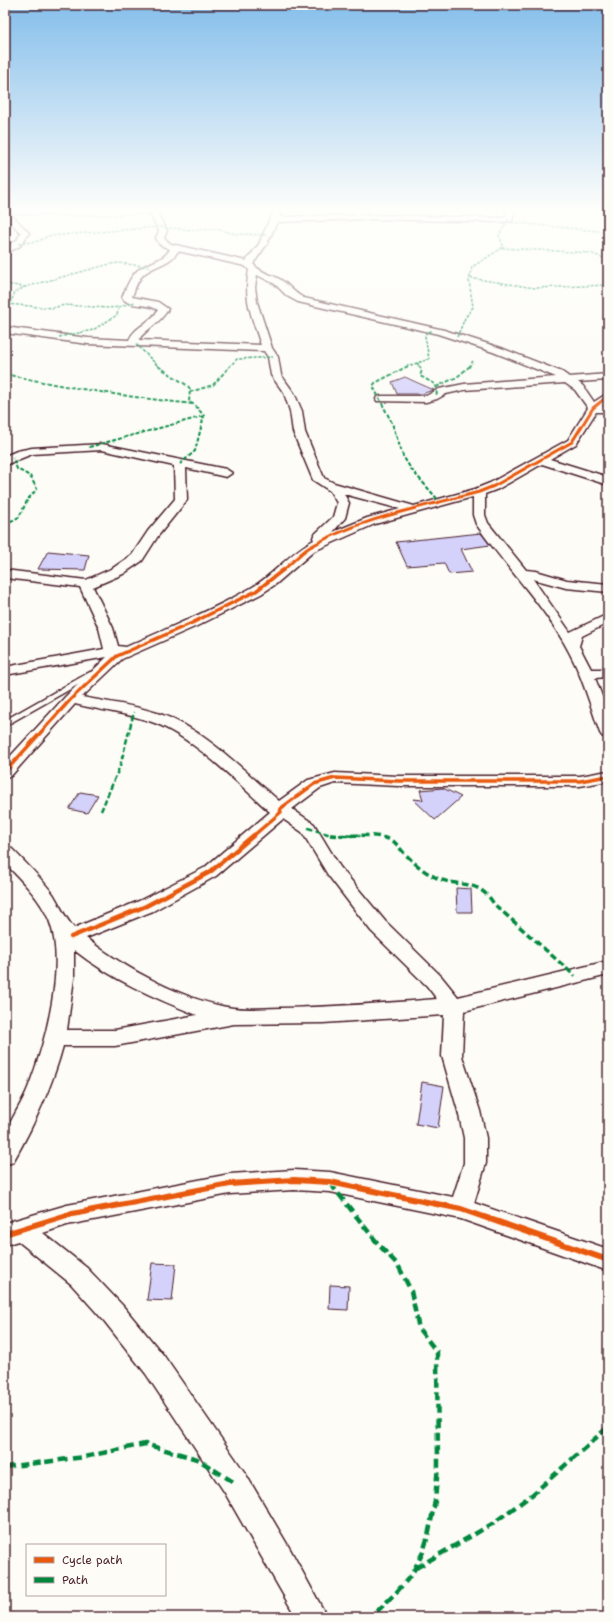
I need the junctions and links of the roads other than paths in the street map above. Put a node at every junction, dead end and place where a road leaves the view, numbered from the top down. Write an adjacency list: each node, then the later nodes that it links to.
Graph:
1 (132, 285): 5 (street)
2 (250, 285): 6 (street)
3 (281, 285): 7 (street)
4 (5, 330): 5 (street)
5 (136, 344): 6 (street)
6 (267, 348): 18 (street)
7 (562, 377): 8 (street); 10 (street); 11 (street)
8 (608, 377)
9 (608, 396): 11 (street)
10 (381, 399)
11 (593, 408): 12 (street); 13 (street)
12 (608, 410)
13 (541, 460): 17 (street); 19 (street)
14 (5, 461): 15 (street)
15 (180, 464): 16 (street); 24 (street)
16 (226, 473)
17 (608, 481)
18 (326, 484): 20 (street); 21 (street)
19 (479, 492): 20 (street); 23 (street)
20 (413, 509): 21 (street)
21 (309, 548): 30 (street)
22 (5, 574): 24 (street)
23 (522, 574): 25 (street); 29 (street)
24 (86, 585): 31 (street)
25 (608, 588)
26 (608, 618): 27 (street)
27 (585, 630): 28 (street); 29 (street)
28 (608, 631)
29 (572, 646): 35 (street)
30 (134, 648): 31 (street); 32 (street)
31 (112, 652): 33 (street)
32 (103, 669): 36 (street); 37 (lane)
33 (5, 670)
34 (608, 673): 35 (street)
35 (586, 674): 38 (street)
36 (71, 699): 39 (street); 41 (street)
37 (5, 723)
38 (608, 733)
39 (5, 772)
40 (608, 776): 41 (street)
41 (280, 810): 43 (street); 45 (street)
42 (5, 852): 43 (street)
43 (65, 930): 46 (street); 47 (street)
44 (608, 968): 45 (street)
45 (454, 1006): 46 (street); 49 (street)
46 (235, 1016): 47 (street)
47 (56, 1038): 48 (street)
48 (5, 1155)
49 (461, 1209): 50 (street); 51 (street)
50 (13, 1231): 52 (street)
51 (608, 1260)
52 (312, 1617)

